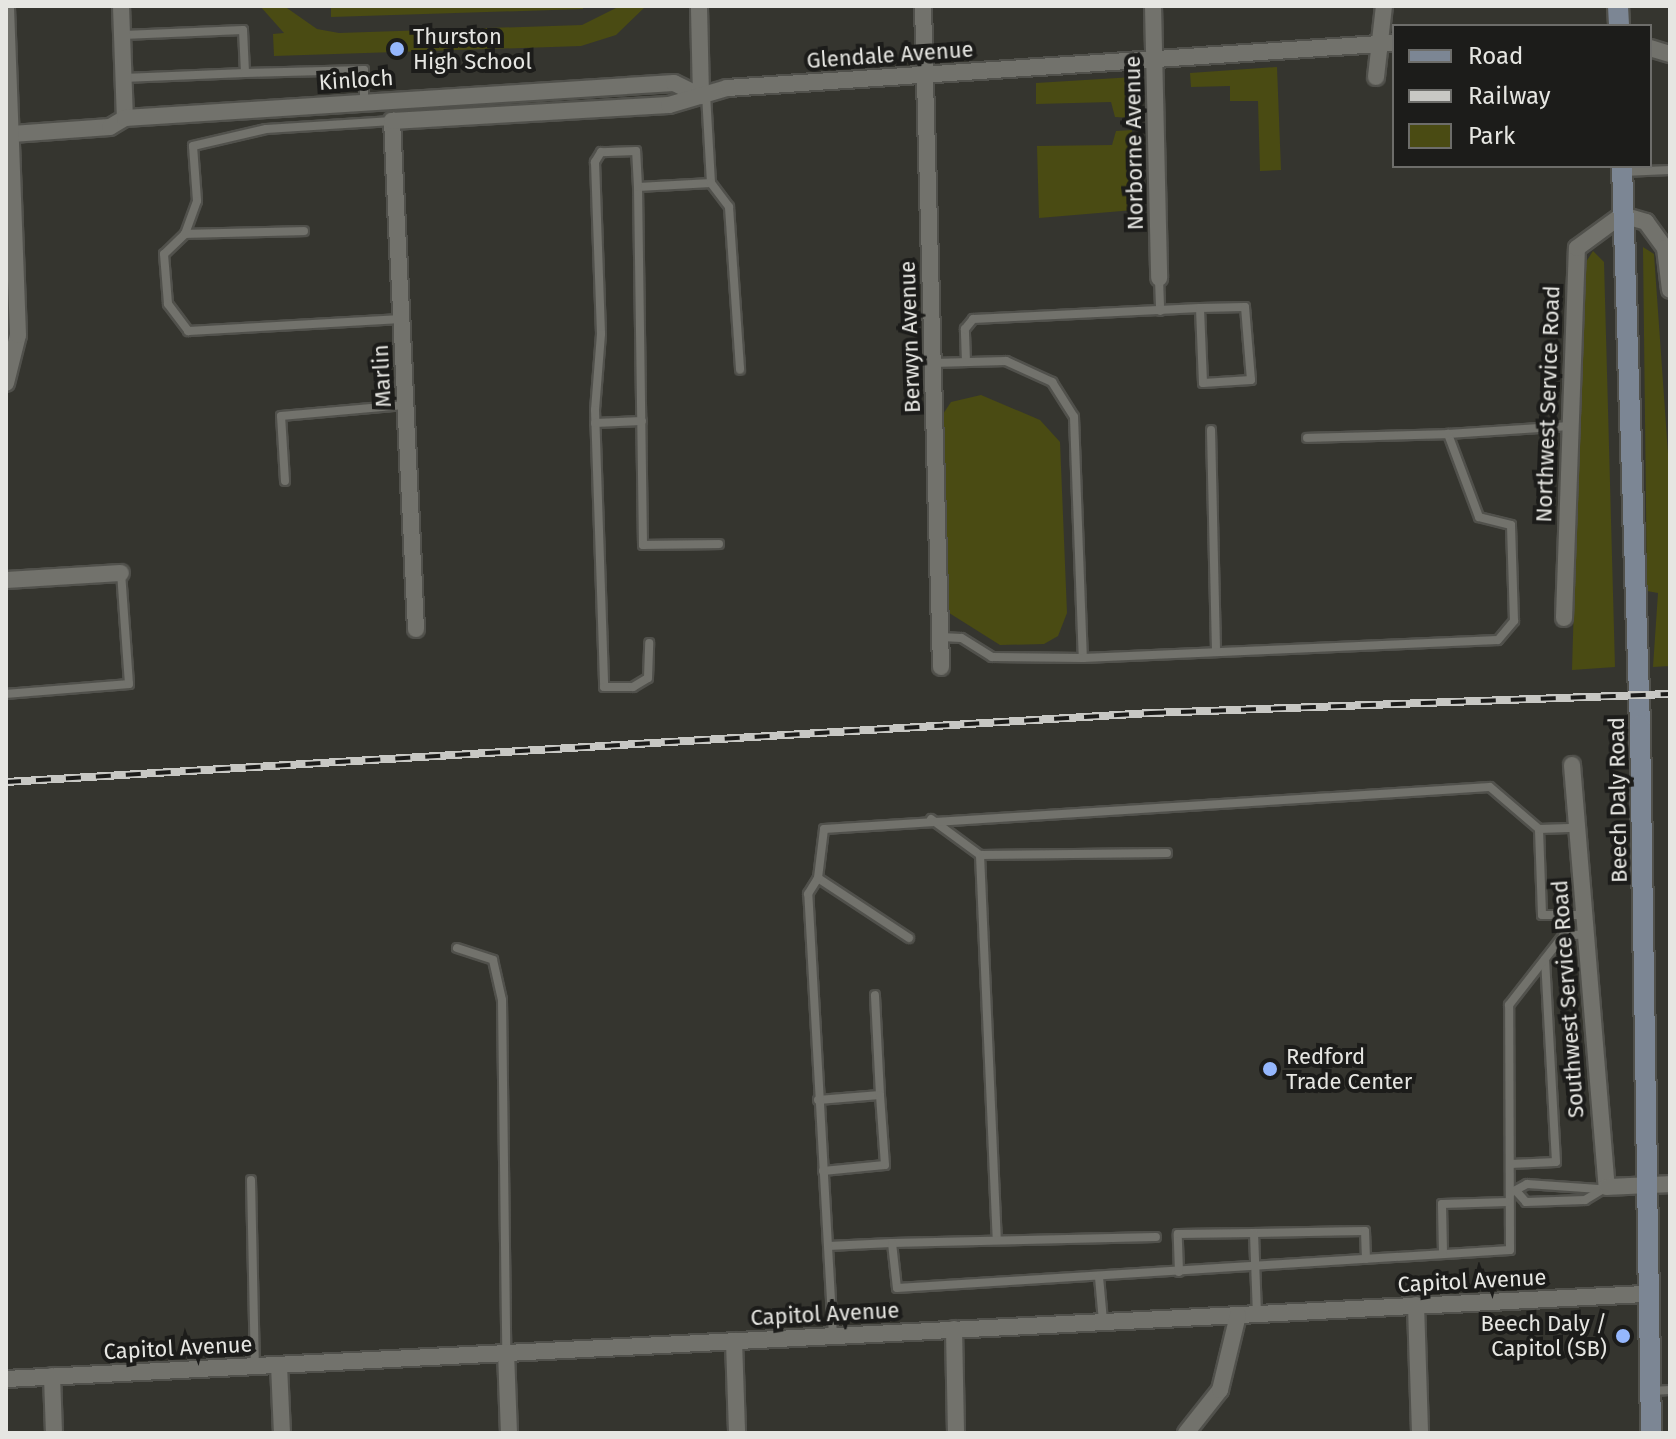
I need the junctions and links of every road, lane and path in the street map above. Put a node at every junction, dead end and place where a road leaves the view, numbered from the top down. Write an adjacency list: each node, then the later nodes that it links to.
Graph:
1 (6, 6): 18 (street)
2 (121, 6): 7 (street)
3 (699, 6): 14 (street)
4 (923, 6): 11 (street, Berwyn Avenue)
5 (1153, 6): 9 (street, Norborne Avenue)
6 (1384, 6): 8 (street)
7 (122, 35): 10 (lane); 13 (street)
8 (1388, 44): 9 (street, Glendale Avenue); 12 (street)
9 (1155, 60): 11 (street, Glendale Avenue); 26 (street, Norborne Avenue)
10 (245, 73): 13 (lane); 15 (lane)
11 (924, 74): 14 (street, Glendale Avenue); 32 (street, Berwyn Avenue)
12 (1376, 77)
13 (123, 78): 16 (street)
14 (704, 95): 15 (street, Kinloch); 17 (street, Glendale Avenue); 21 (lane)
15 (364, 101): 16 (street, Kinloch)
16 (125, 118): 18 (street, Kinloch)
17 (392, 121): 25 (lane); 30 (street, Marlin)
18 (12, 134): 34 (street)
19 (1622, 169): 20 (lane); 23 (main road, Beech Daly Road)
20 (1670, 170)
21 (711, 183): 22 (lane); 33 (lane)
22 (638, 187): 36 (lane); 37 (lane)
23 (1622, 215): 27 (street); 38 (street, Northwest Service Road); 72 (main road, Beech Daly Road)
24 (304, 231): 25 (lane)
25 (185, 234): 30 (lane)
26 (1159, 278): 29 (lane)
27 (1669, 278)
28 (1200, 308): 28 (lane); 29 (lane)
29 (1160, 311): 31 (lane)
30 (402, 319): 35 (street, Marlin)
31 (966, 362): 32 (lane); 51 (lane)
32 (932, 363): 48 (street, Berwyn Avenue)
33 (740, 370)
34 (6, 383)
35 (406, 405): 42 (lane); 47 (street, Marlin)
36 (642, 421): 37 (lane); 43 (lane)
37 (595, 423): 49 (lane)
38 (1570, 426): 40 (lane); 46 (street, Northwest Service Road)
39 (1211, 430): 50 (lane)
40 (1448, 434): 41 (lane); 50 (lane)
41 (1307, 438)
42 (285, 481)
43 (719, 544)
44 (121, 573): 45 (street); 53 (lane)
45 (6, 580)
46 (1564, 618)
47 (416, 629)
48 (941, 637): 51 (lane); 52 (street, Berwyn Avenue)
49 (649, 643)
50 (1216, 651): 51 (lane)
51 (1083, 658)
52 (941, 667)
53 (6, 694)
54 (1572, 765): 56 (street, Southwest Service Road)
55 (931, 819): 57 (lane); 59 (lane); 60 (lane)
56 (1577, 828): 57 (lane); 61 (street, Southwest Service Road)
57 (1539, 829): 61 (lane)
58 (1167, 853): 59 (lane)
59 (980, 855): 77 (lane)
60 (818, 878): 63 (lane); 68 (lane)
61 (1585, 915): 62 (street, Southwest Service Road)
62 (1587, 934): 65 (lane); 73 (street, Southwest Service Road)
63 (909, 938)
64 (457, 948): 93 (lane)
65 (1545, 958): 69 (lane); 69 (lane)
66 (875, 995): 67 (lane)
67 (880, 1095): 68 (lane); 70 (lane)
68 (818, 1100): 70 (lane)
69 (1510, 1164): 74 (lane)
70 (823, 1171): 79 (lane)
71 (251, 1180): 95 (lane)
72 (1660, 1185): 73 (street); 85 (main road, Beech Daly Road)
73 (1603, 1188): 74 (lane); 74 (lane)
74 (1511, 1195): 80 (lane); 80 (lane)
75 (1254, 1233): 81 (lane); 82 (lane); 83 (lane)
76 (1156, 1237): 77 (lane)
77 (997, 1240): 78 (lane)
78 (892, 1243): 79 (lane); 84 (lane)
79 (828, 1246): 91 (lane)
80 (1443, 1253): 81 (lane)
81 (1366, 1259): 82 (lane)
82 (1254, 1267): 83 (lane); 87 (lane)
83 (1179, 1272): 84 (lane)
84 (1099, 1277): 89 (lane)
85 (1646, 1294): 86 (street, Capitol Avenue); 98 (main road, Beech Daly Road)
86 (1416, 1305): 87 (street, Capitol Avenue); 105 (street)
87 (1257, 1314): 88 (street, Capitol Avenue)
88 (1238, 1315): 89 (street, Capitol Avenue); 104 (street)
89 (1103, 1321): 90 (street, Capitol Avenue)
90 (954, 1329): 91 (street, Capitol Avenue); 103 (street)
91 (833, 1336): 92 (street, Capitol Avenue)
92 (734, 1341): 93 (street, Capitol Avenue); 102 (street)
93 (506, 1352): 94 (street, Capitol Avenue); 101 (street)
94 (279, 1365): 95 (street, Capitol Avenue); 100 (street)
95 (255, 1366): 96 (street, Capitol Avenue)
96 (52, 1376): 97 (street, Capitol Avenue); 99 (street)
97 (6, 1379)
98 (1660, 1390): 106 (main road, Beech Daly Road)
99 (54, 1433)
100 (282, 1433)
101 (509, 1433)
102 (737, 1433)
103 (956, 1433)
104 (1186, 1433)
105 (1420, 1433)
106 (1651, 1433)

